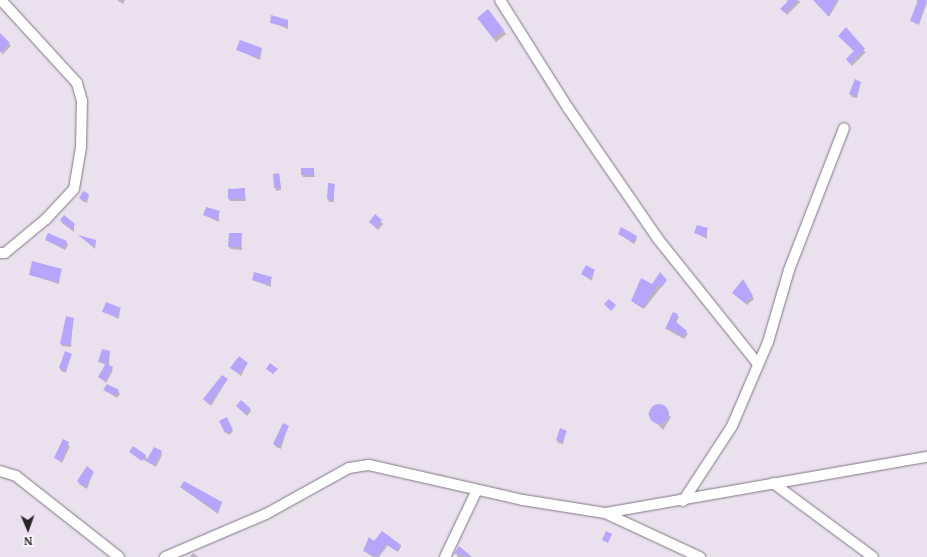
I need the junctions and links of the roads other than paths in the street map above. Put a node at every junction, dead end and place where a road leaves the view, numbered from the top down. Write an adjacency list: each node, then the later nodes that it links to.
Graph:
1 (1, 0): 4 (street)
2 (500, 0): 5 (street)
3 (844, 128): 5 (street)
4 (0, 253)
5 (758, 364): 10 (street)
6 (927, 457): 8 (street)
7 (0, 471): 12 (street)
8 (773, 483): 10 (street); 16 (street)
9 (477, 490): 11 (street); 13 (street); 14 (street)
10 (683, 501): 11 (street)
11 (605, 513): 15 (street)
12 (119, 557)
13 (165, 557)
14 (445, 557)
15 (700, 557)
16 (873, 557)

